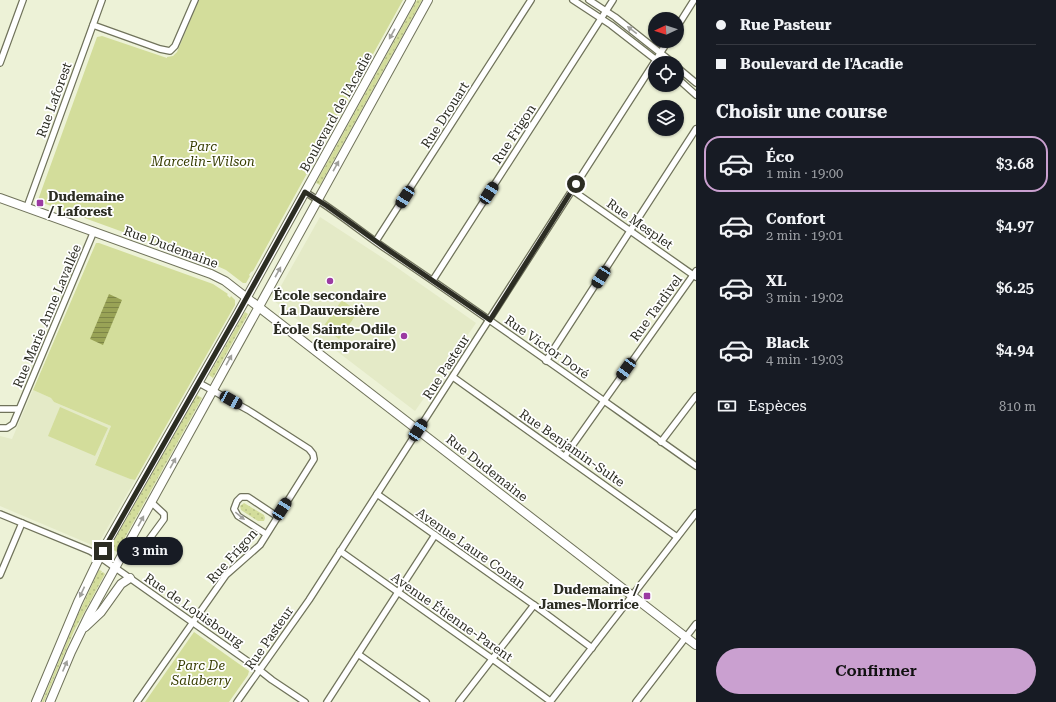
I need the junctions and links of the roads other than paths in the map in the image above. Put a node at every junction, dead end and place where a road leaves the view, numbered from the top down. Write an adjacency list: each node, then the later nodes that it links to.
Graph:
1 (22, 0): 20 (street)
2 (102, 0): 14 (street, Rue Laforest)
3 (195, 0): 14 (street)
4 (411, 0): 28 (main road, Boulevard de l'Acadie, one-way to 28)
5 (428, 0): 30 (main road, Boulevard de l'Acadie, one-way to 5)
6 (531, 0): 34 (street, Rue Drouart)
7 (573, 0): 13 (street)
8 (589, 0): 11 (street)
9 (613, 0): 11 (street, Rue Frigon)
10 (694, 0): 12 (street)
11 (606, 11): 13 (street, Rue Frigon); 16 (street, one-way to 11)
12 (684, 16)
13 (601, 18): 17 (street); 36 (street, Rue Frigon)
14 (93, 25): 31 (street, Rue Laforest)
15 (663, 48): 16 (street, Rue Pasteur)
16 (660, 53): 18 (street, Rue Pasteur); 19 (street)
17 (651, 56)
18 (659, 56)
19 (664, 56)
20 (0, 63)
21 (684, 73): 23 (street)
22 (648, 76): 27 (street, Rue Pasteur)
23 (696, 83)
24 (684, 84): 25 (street)
25 (696, 95)
26 (696, 129): 32 (street)
27 (572, 190): 32 (street, Rue Mesplet); 39 (street, Rue Pasteur)
28 (305, 192): 30 (street, Rue Victor Doré); 37 (main road, Boulevard de l'Acadie)
29 (0, 198): 31 (main road, Rue Dudemaine)
30 (317, 200): 34 (street, Rue Victor Doré); 38 (main road, Boulevard de l'Acadie, one-way to 30)
31 (27, 207): 33 (main road, Rue Dudemaine)
32 (631, 231): 35 (street, Rue Mesplet); 40 (street)
33 (94, 232): 37 (main road, Rue Dudemaine); 47 (street, Rue Marie Anne Lavallée)
34 (376, 241): 36 (street, Rue Victor Doré)
35 (695, 274): 45 (street, Rue Tardivel)
36 (433, 280): 39 (street, Rue Victor Doré)
37 (247, 297): 38 (main road, Rue Dudemaine); 42 (main road, Boulevard de l'Acadie)
38 (259, 307): 43 (main road, Boulevard de l'Acadie, one-way to 38); 49 (main road, Rue Dudemaine)
39 (490, 320): 40 (street, Rue Victor Doré); 41 (street, Rue Pasteur)
40 (546, 361): 45 (street, Rue Victor Doré)
41 (453, 377): 49 (street, Rue Pasteur); 51 (street, Rue Benjamin-Sulte)
42 (199, 382): 43 (street, Rue Frigon); 64 (main road, Boulevard de l'Acadie)
43 (213, 390): 54 (main road, Boulevard de l'Acadie, one-way to 43); 57 (street, Rue Frigon)
44 (696, 396): 50 (street)
45 (604, 400): 50 (street, Rue Victor Doré); 51 (street, Rue Tardivel)
46 (0, 409): 47 (street, Rue Marie Anne Lavallée)
47 (18, 409): 48 (street, Rue Marie Anne Lavallée)
48 (0, 428)
49 (418, 430): 53 (street, Rue Pasteur); 69 (main road, Rue Dudemaine)
50 (661, 442): 52 (street, Rue Victor Doré)
51 (565, 456): 61 (street, Rue Benjamin-Sulte)
52 (696, 466)
53 (377, 494): 60 (street, Avenue Laure Conan); 63 (street, Rue Pasteur)
54 (151, 502): 62 (main road, Boulevard de l'Acadie, one-way to 54); 62 (street)
55 (696, 513): 61 (street)
56 (0, 514): 58 (street, Rue de Louisbourg)
57 (278, 517): 59 (street, Rue Frigon); 59 (street, one-way to 59)
58 (22, 523): 64 (street, Rue de Louisbourg); 66 (street)
59 (266, 534): 71 (street, Rue Frigon)
60 (435, 535): 68 (street); 70 (street, Avenue Laure Conan)
61 (677, 537): 69 (street)
62 (126, 548): 65 (main road, Boulevard de l'Acadie)
63 (340, 551): 68 (street, Avenue Étienne-Parent); 79 (street, Rue Pasteur)
64 (100, 557): 65 (street, Rue de Louisbourg); 80 (main road, Boulevard de l'Acadie, one-way to 80)
65 (115, 567): 67 (street, Rue de Louisbourg); 73 (main road, Boulevard de l'Acadie)
66 (0, 575)
67 (130, 578): 71 (street, Rue de Louisbourg); 73 (main road)
68 (398, 592): 77 (street); 78 (street, Avenue Étienne-Parent)
69 (632, 595): 74 (main road, Rue Dudemaine); 76 (street)
70 (534, 605): 76 (street, Avenue Laure Conan); 78 (street)
71 (192, 622): 79 (street, Rue de Louisbourg); 82 (street, Rue Frigon)
72 (696, 624): 74 (street)
73 (81, 630): 81 (main road, Boulevard de l'Acadie, one-way to 73)
74 (686, 637): 75 (main road, Rue Dudemaine); 89 (street)
75 (696, 645)
76 (592, 648): 88 (street)
77 (358, 654): 85 (street); 86 (street)
78 (493, 659): 87 (street); 88 (street, Avenue Étienne-Parent)
79 (260, 670): 83 (street, Rue Pasteur); 84 (street, Rue de Louisbourg)
80 (36, 702)
81 (50, 702)
82 (137, 702)
83 (237, 702)
84 (306, 702)
85 (327, 702)
86 (426, 702)
87 (459, 702)
88 (550, 702)
89 (636, 702)

